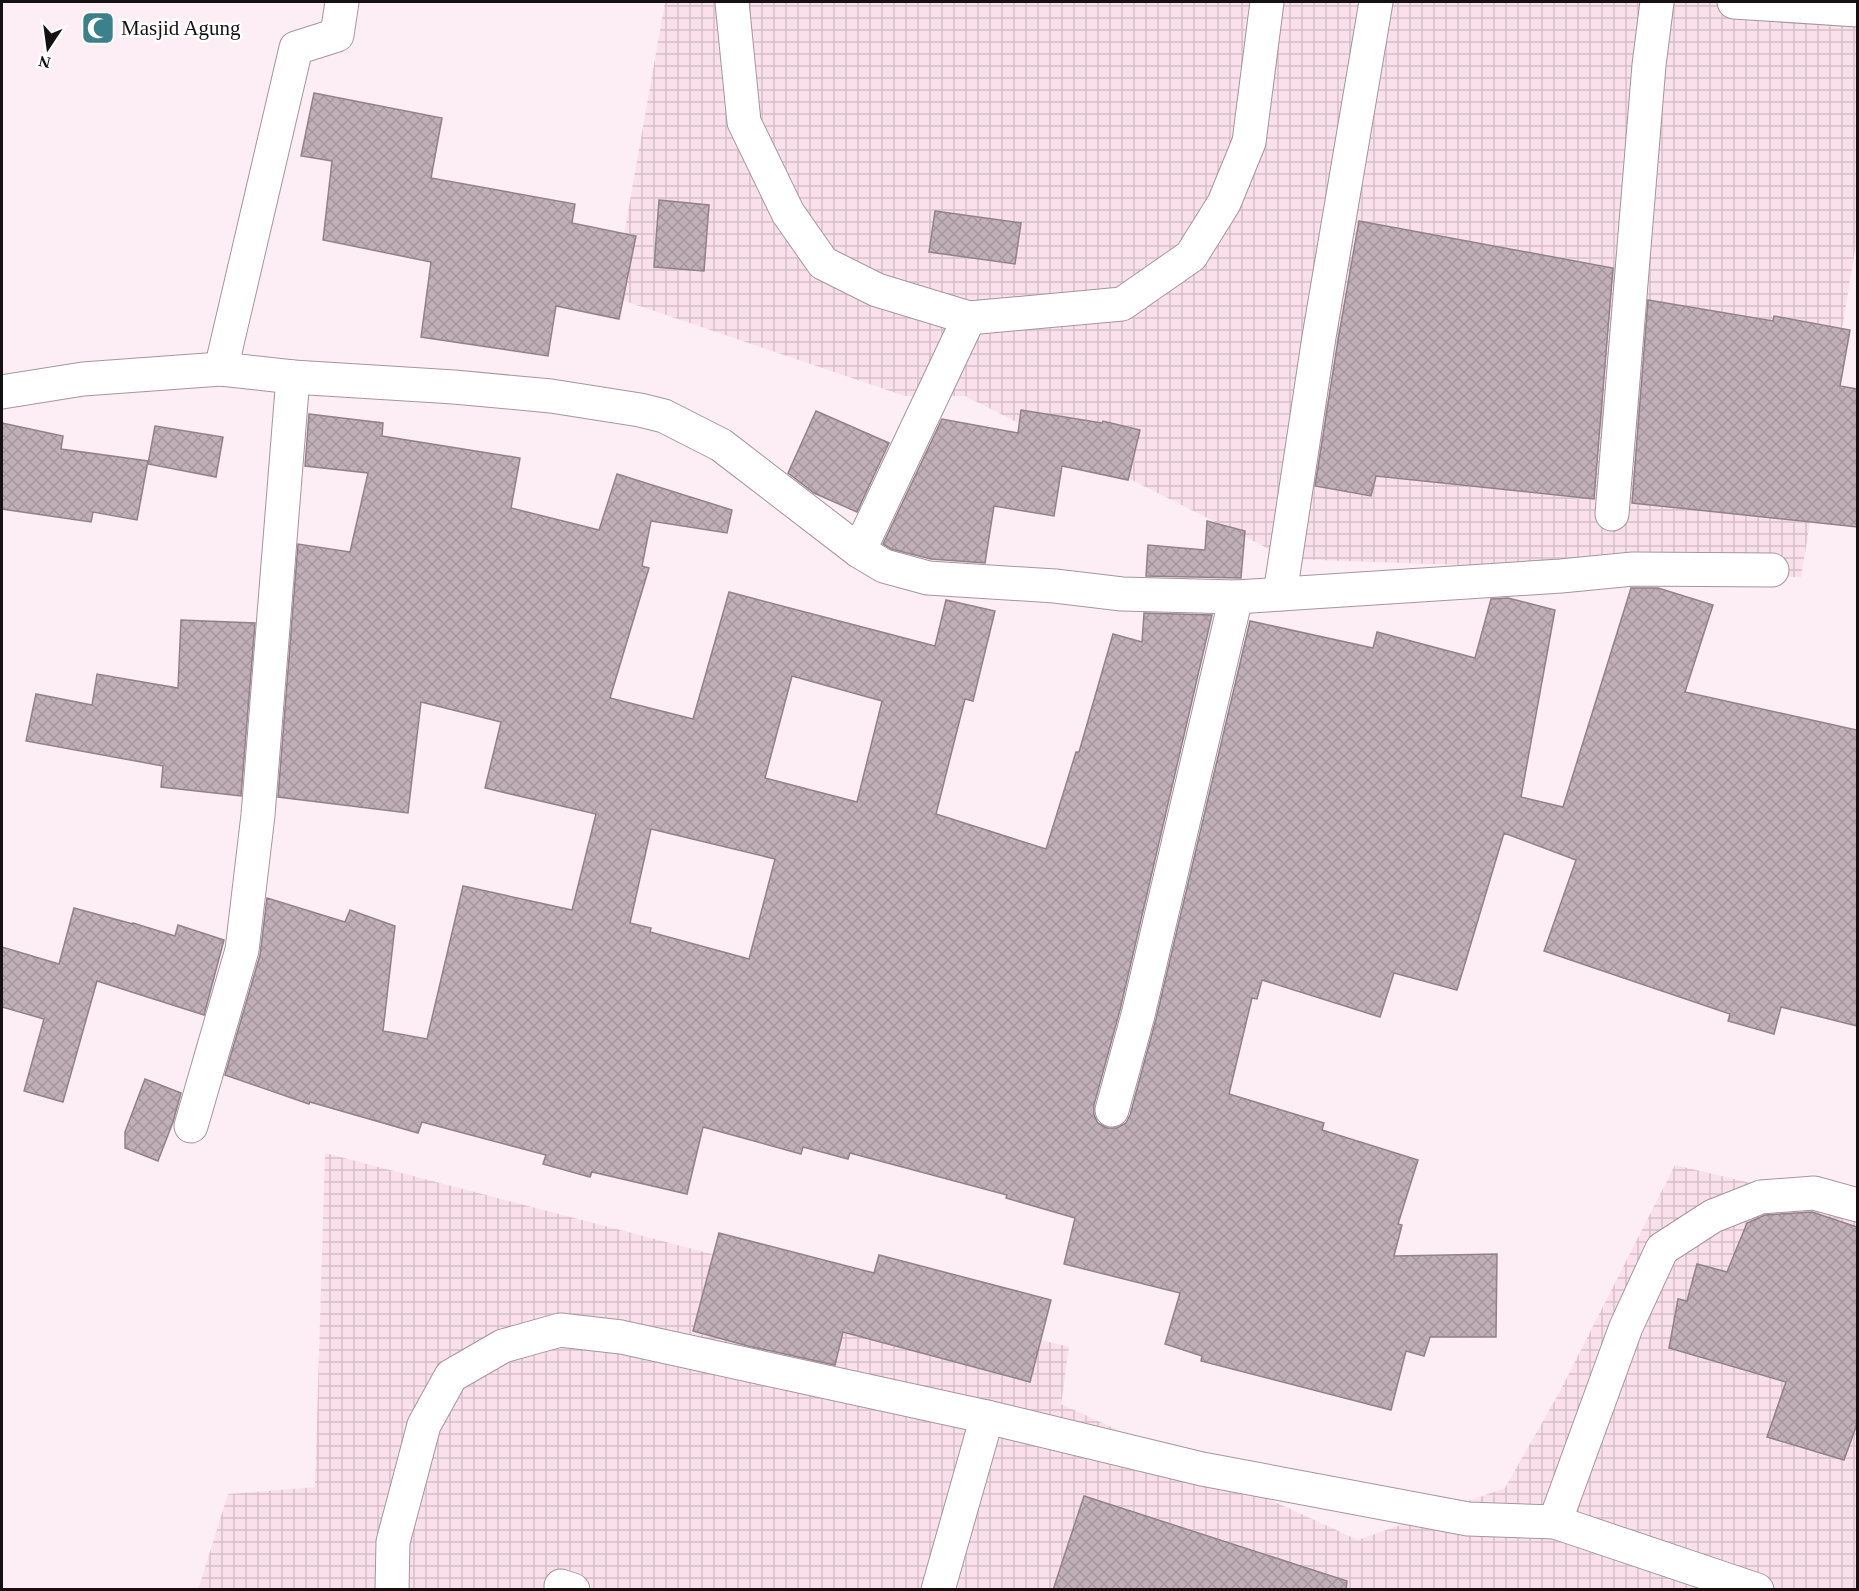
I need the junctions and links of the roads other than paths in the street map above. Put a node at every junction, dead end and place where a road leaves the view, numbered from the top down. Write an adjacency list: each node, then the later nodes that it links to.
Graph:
1 (342, 2): 9 (main road)
2 (732, 2): 8 (main road)
3 (1267, 2): 8 (main road)
4 (1376, 2): 15 (main road)
5 (1657, 2): 12 (main road)
6 (1734, 2): 7 (main road)
7 (1857, 10)
8 (969, 318): 13 (main road)
9 (221, 369): 10 (main road); 11 (main road)
10 (293, 377): 13 (main road); 18 (main road)
11 (2, 392)
12 (1612, 514)
13 (859, 551): 16 (main road)
14 (1772, 570): 15 (main road)
15 (1280, 594): 16 (main road)
16 (1236, 597): 17 (main road)
17 (1112, 1110)
18 (191, 1126)
19 (1857, 1205): 21 (main road)
20 (987, 1417): 21 (main road); 22 (main road); 23 (main road)
21 (1555, 1522): 24 (main road)
22 (392, 1590)
23 (938, 1590)
24 (1757, 1590)

